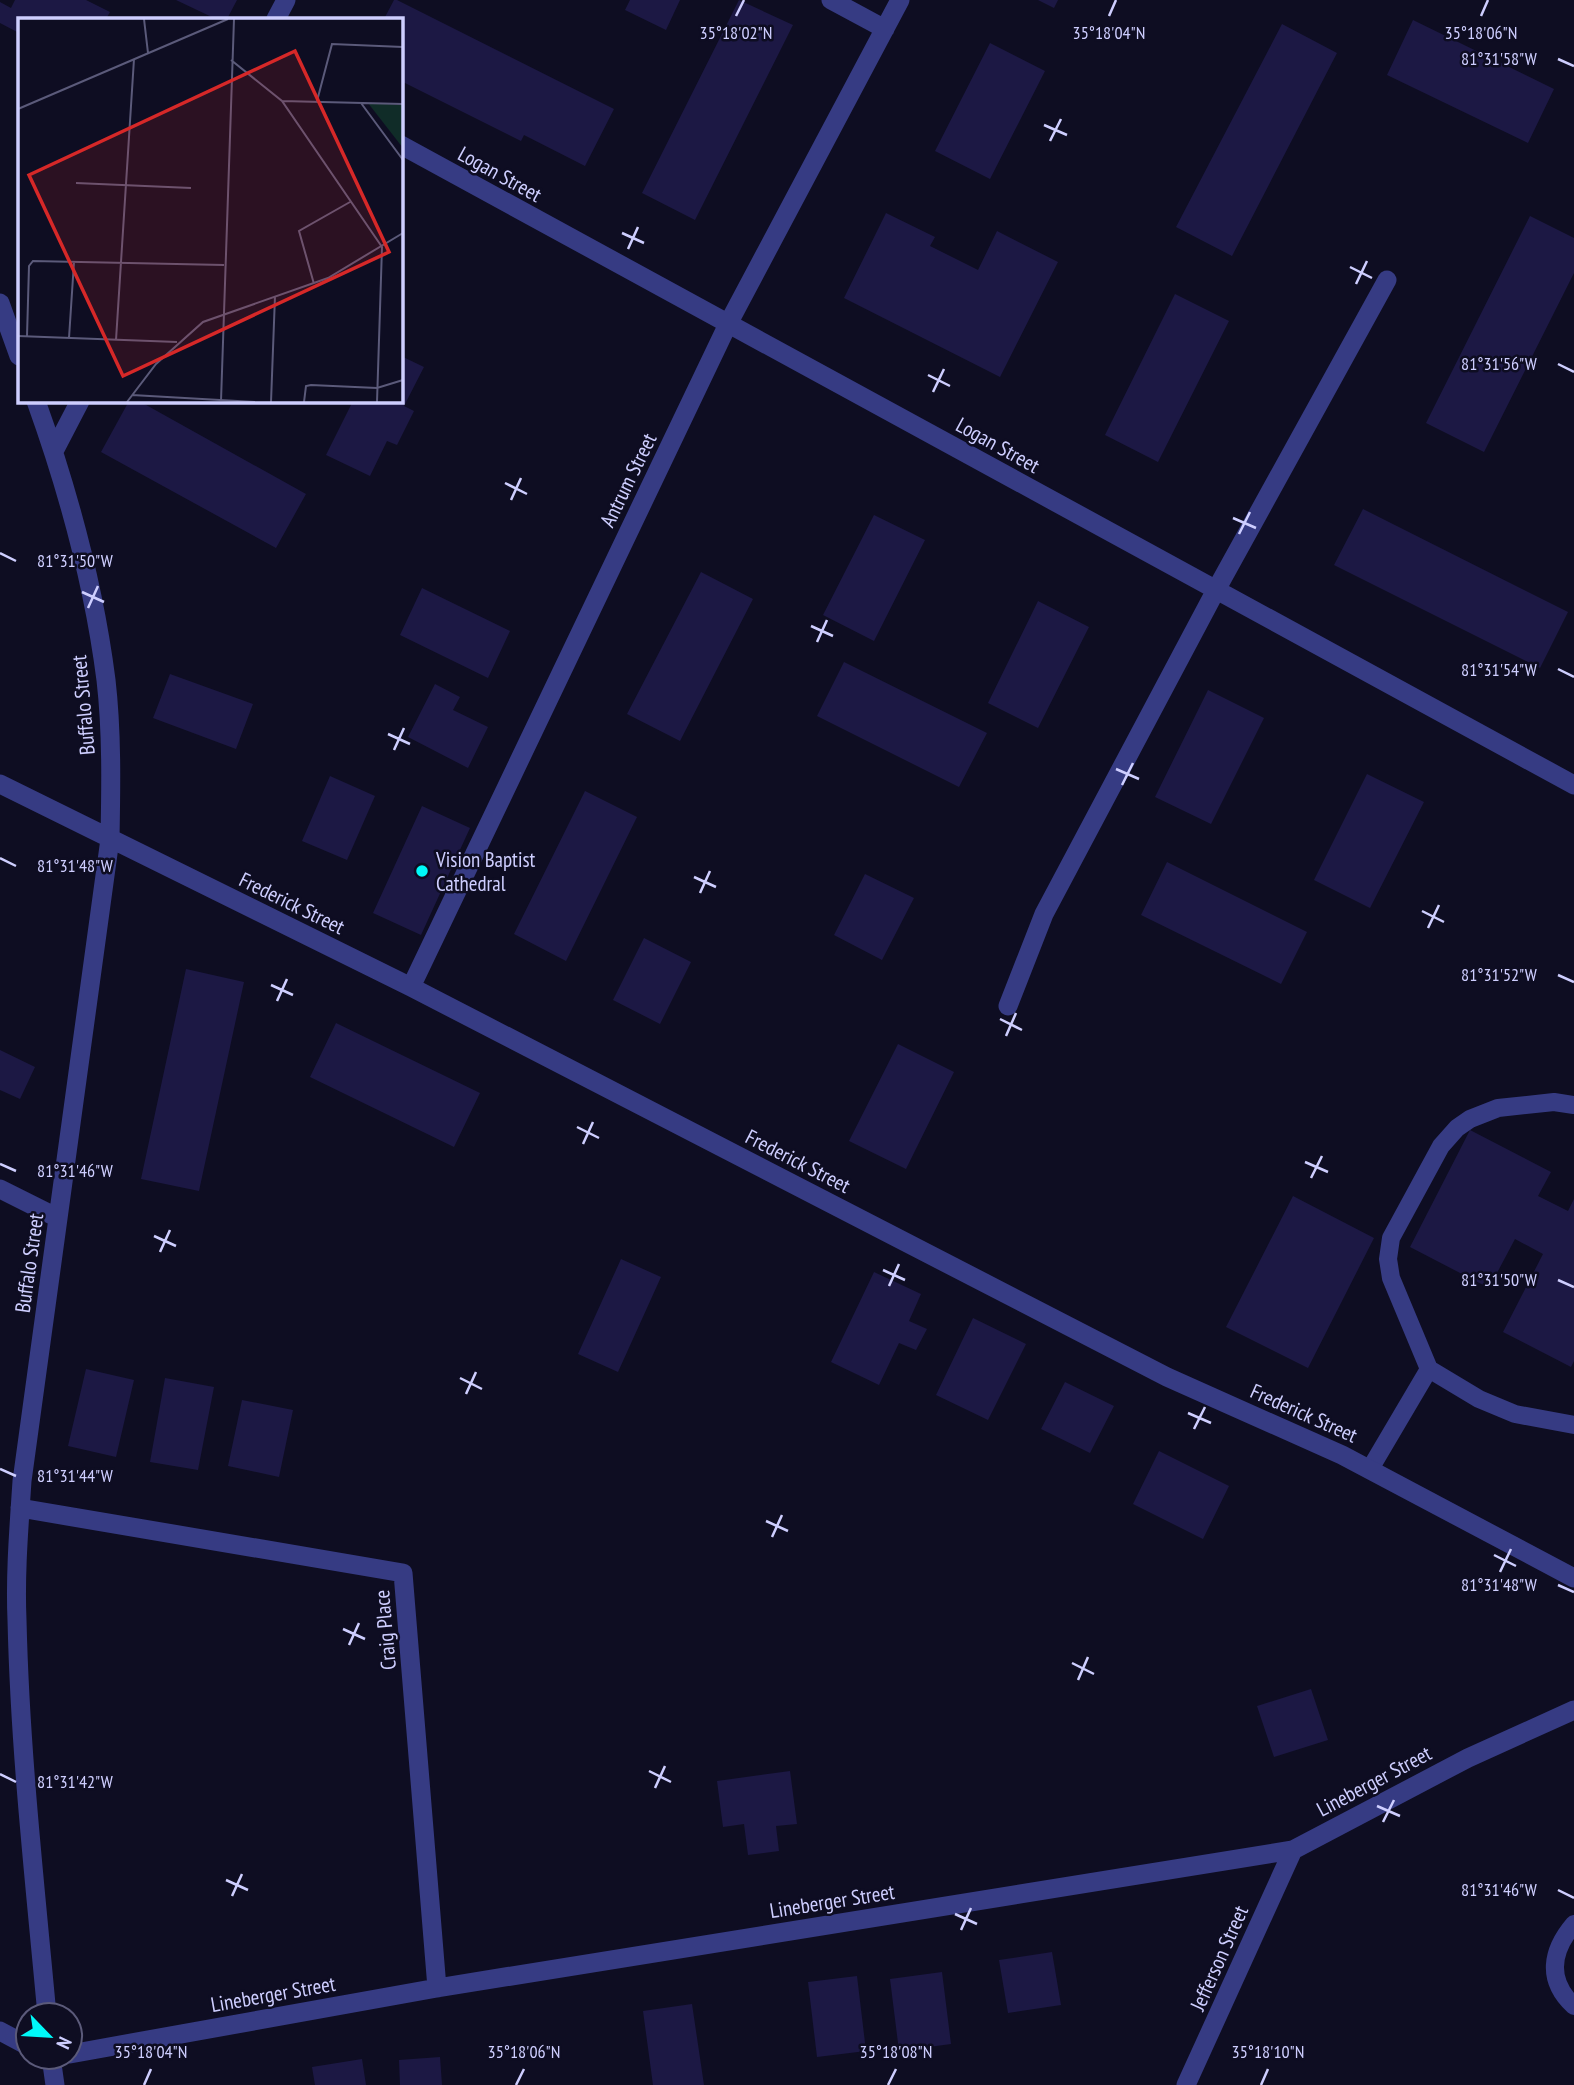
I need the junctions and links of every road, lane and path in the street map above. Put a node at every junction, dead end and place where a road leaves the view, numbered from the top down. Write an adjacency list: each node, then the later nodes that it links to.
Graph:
1 (286, 0): 4 (street)
2 (831, 0): 5 (street)
3 (900, 0): 5 (street, Antrum Street)
4 (277, 18)
5 (885, 29): 9 (street, Antrum Street)
6 (402, 146): 9 (street, Logan Street)
7 (1387, 281): 14 (street)
8 (0, 303): 10 (street)
9 (728, 324): 14 (street, Logan Street); 18 (street, Antrum Street)
10 (18, 353)
11 (36, 402): 13 (street, Buffalo Street)
12 (79, 402): 13 (street)
13 (54, 452): 17 (street, Buffalo Street)
14 (1216, 590): 16 (street, Logan Street); 19 (street)
15 (0, 784): 17 (street, Frederick Street)
16 (1574, 785)
17 (110, 839): 18 (street, Frederick Street); 22 (street, Buffalo Street)
18 (411, 987): 25 (street, Frederick Street)
19 (1008, 1006)
20 (1574, 1105): 23 (lane)
21 (0, 1189): 22 (street)
22 (58, 1218): 26 (street, Buffalo Street)
23 (1429, 1369): 24 (lane); 25 (lane)
24 (1574, 1425)
25 (1370, 1469): 27 (street, Frederick Street)
26 (20, 1508): 31 (street, Craig Place); 32 (street, Buffalo Street)
27 (1574, 1578)
28 (1574, 1710): 29 (street, Lineberger Street)
29 (1293, 1850): 31 (street, Lineberger Street); 35 (street, Jefferson Street)
30 (1574, 1924): 33 (lane)
31 (437, 1987): 34 (street, Lineberger Street)
32 (46, 2001)
33 (1574, 2006)
34 (84, 2051)
35 (1193, 2082)

